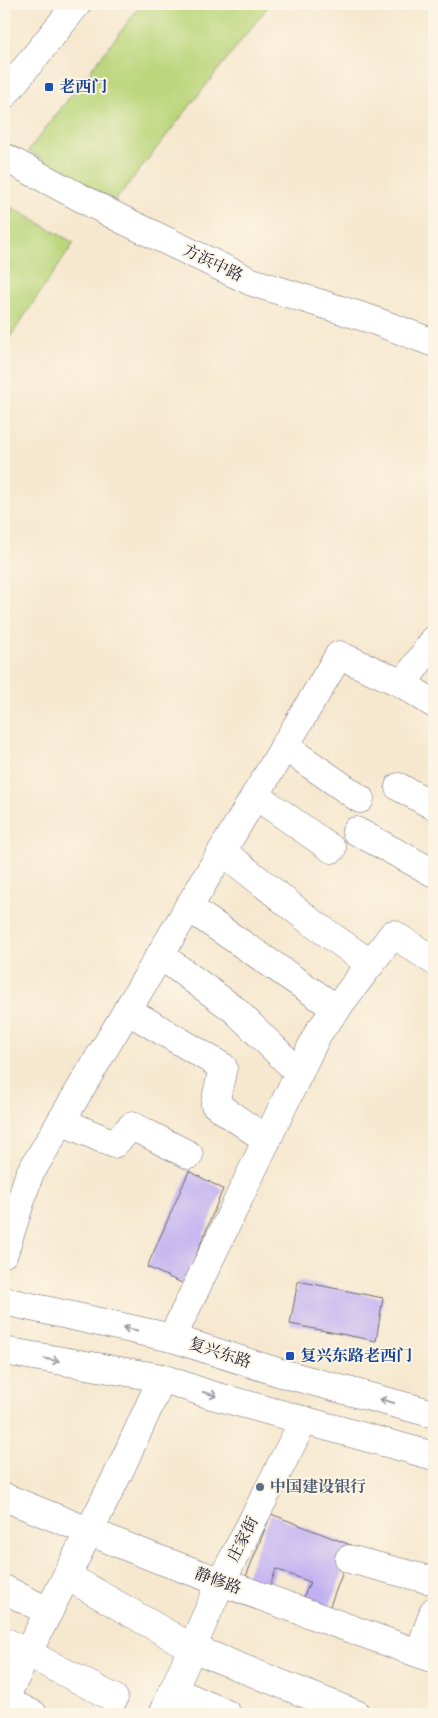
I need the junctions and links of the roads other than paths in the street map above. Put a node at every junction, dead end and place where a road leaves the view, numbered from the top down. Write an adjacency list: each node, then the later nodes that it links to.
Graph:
1 (77, 4): 2 (street)
2 (4, 95)
3 (4, 157): 4 (street, 方浜中路)
4 (434, 343)
5 (434, 640): 6 (street)
6 (403, 684): 7 (street); 8 (street)
7 (434, 704)
8 (284, 746): 10 (street); 11 (street)
9 (399, 787): 12 (street)
10 (255, 795): 14 (street); 15 (street)
11 (360, 799)
12 (434, 806)
13 (356, 831): 16 (street)
14 (332, 849)
15 (222, 851): 17 (street); 20 (street)
16 (434, 873)
17 (188, 907): 18 (street); 21 (street)
18 (160, 955): 22 (street); 23 (street)
19 (434, 961): 20 (street)
20 (371, 964): 21 (street)
21 (336, 1009): 23 (street)
22 (127, 1010): 24 (street); 25 (street)
23 (299, 1073): 25 (street)
24 (61, 1121): 26 (street); 27 (street)
25 (267, 1140): 29 (street)
26 (189, 1155)
27 (4, 1253)
28 (4, 1301): 29 (street, 复兴东路, one-way to 28)
29 (172, 1338): 32 (street, 复兴东路, one-way to 29)
30 (4, 1351): 31 (street, one-way to 31)
31 (162, 1378): 33 (street, one-way to 33); 36 (street)
32 (434, 1414)
33 (304, 1420): 34 (street); 40 (street, 庄家街)
34 (434, 1456)
35 (4, 1497): 36 (street, 静修路)
36 (89, 1532): 38 (street); 40 (street, 静修路)
37 (349, 1559): 39 (street)
38 (67, 1576): 43 (street); 45 (street)
39 (434, 1581)
40 (220, 1582): 45 (street, 庄家街); 47 (street, 静修路)
41 (4, 1589): 43 (street)
42 (434, 1610): 47 (street)
43 (49, 1612): 46 (street)
44 (4, 1641): 46 (street)
45 (192, 1648): 48 (street, 庄家街); 54 (street)
46 (29, 1652): 49 (street); 50 (street)
47 (427, 1656)
48 (173, 1690): 52 (street, 庄家街); 53 (street)
49 (114, 1698)
50 (4, 1700): 51 (street)
51 (33, 1714)
52 (163, 1714)
53 (227, 1714)
54 (356, 1714)

